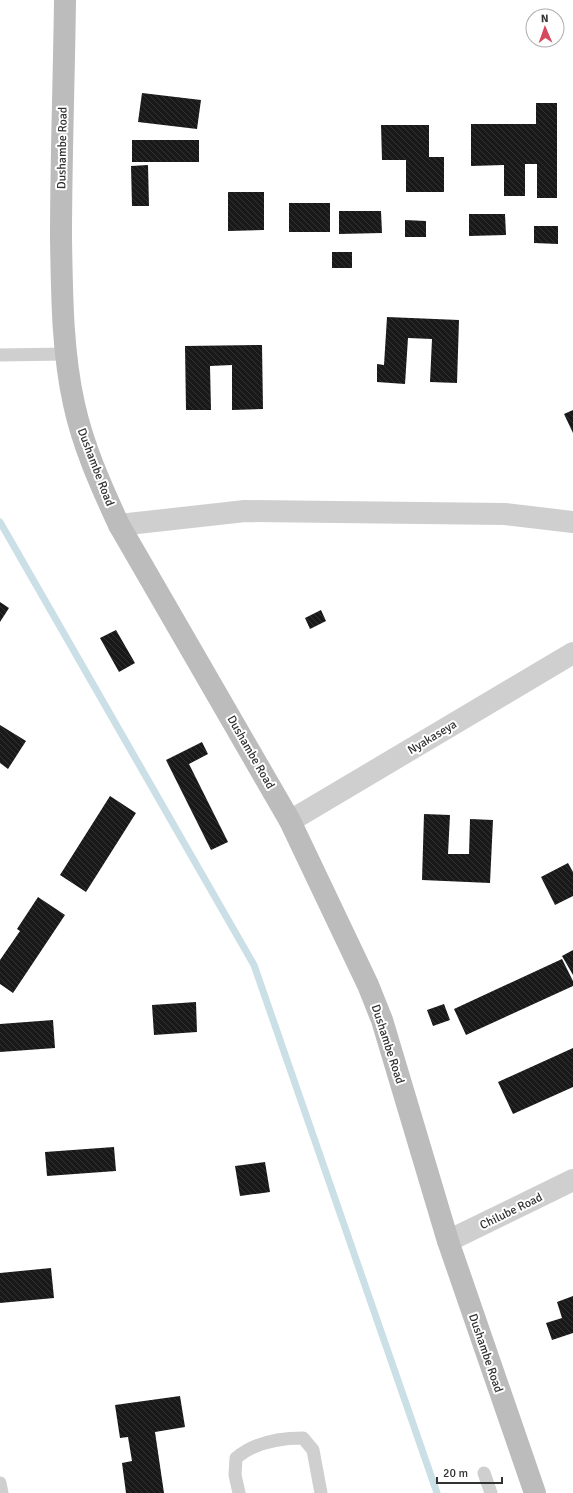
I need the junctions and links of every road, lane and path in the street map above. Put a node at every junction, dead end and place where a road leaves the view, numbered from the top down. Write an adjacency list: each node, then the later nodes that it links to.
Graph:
1 (65, 0): 2 (street, Dushambe Road)
2 (66, 354): 3 (lane); 5 (street, Dushambe Road)
3 (0, 355)
4 (573, 522): 5 (street)
5 (119, 525): 7 (street, Dushambe Road)
6 (573, 654): 7 (street, Nyakaseya)
7 (290, 821): 9 (street, Dushambe Road)
8 (573, 1180): 9 (street, Chilube Road)
9 (448, 1242): 16 (street, Dushambe Road)
10 (484, 1473): 15 (lane)
11 (0, 1483): 12 (lane)
12 (2, 1493)
13 (239, 1493): 14 (lane)
14 (321, 1493)
15 (491, 1493)
16 (535, 1493)

